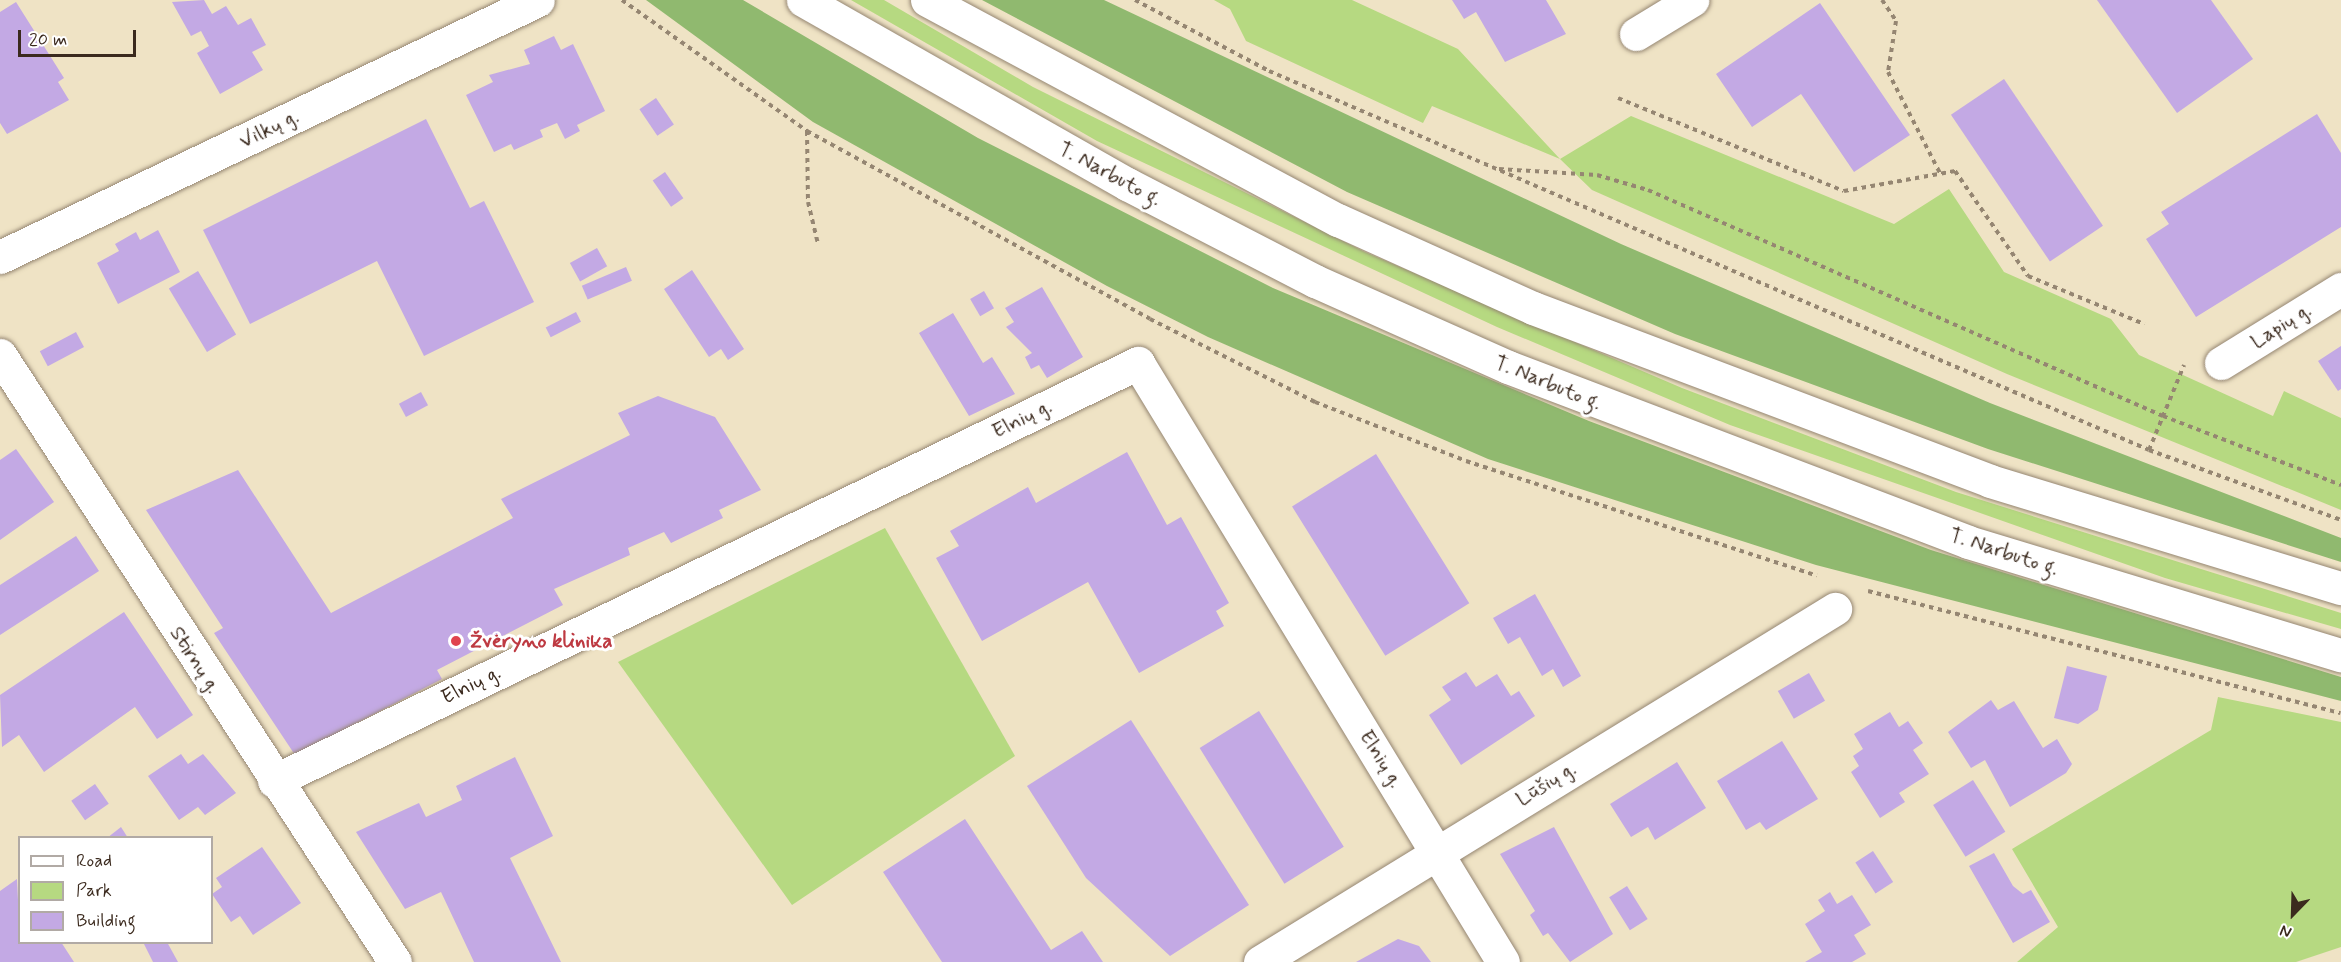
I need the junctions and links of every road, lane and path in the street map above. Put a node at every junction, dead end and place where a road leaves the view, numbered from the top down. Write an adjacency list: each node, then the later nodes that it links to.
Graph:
1 (538, 0): 14 (street, Vilkų g.)
2 (622, 0): 10 (path)
3 (803, 0): 27 (street, T. Narbuto g.)
4 (927, 0): 25 (street)
5 (1135, 0): 11 (path)
6 (1692, 0): 8 (street)
7 (1882, 0): 12 (path)
8 (1636, 34)
9 (1618, 98): 12 (path)
10 (807, 131): 13 (path); 24 (path)
11 (1495, 168): 20 (path); 21 (path)
12 (1941, 174): 16 (path)
13 (819, 244)
14 (0, 257)
15 (2341, 289): 19 (street, Lapių g.)
16 (2144, 324)
17 (0, 355): 29 (street, Stirnų g.)
18 (2187, 356): 20 (path)
19 (2221, 363)
20 (2163, 416): 21 (path); 22 (path)
21 (2149, 450): 23 (path)
22 (2341, 485)
23 (2341, 520)
24 (1824, 579)
25 (2341, 588)
26 (1846, 599): 28 (path); 30 (street, Lūšių g.)
27 (2341, 655)
28 (2341, 713)
29 (274, 781): 30 (street, Elnių g.); 31 (street, Stirnų g.)
30 (1437, 850): 32 (street, Lūšių g.); 33 (street, Elnių g.)
31 (395, 962)
32 (1260, 962)
33 (1503, 962)

